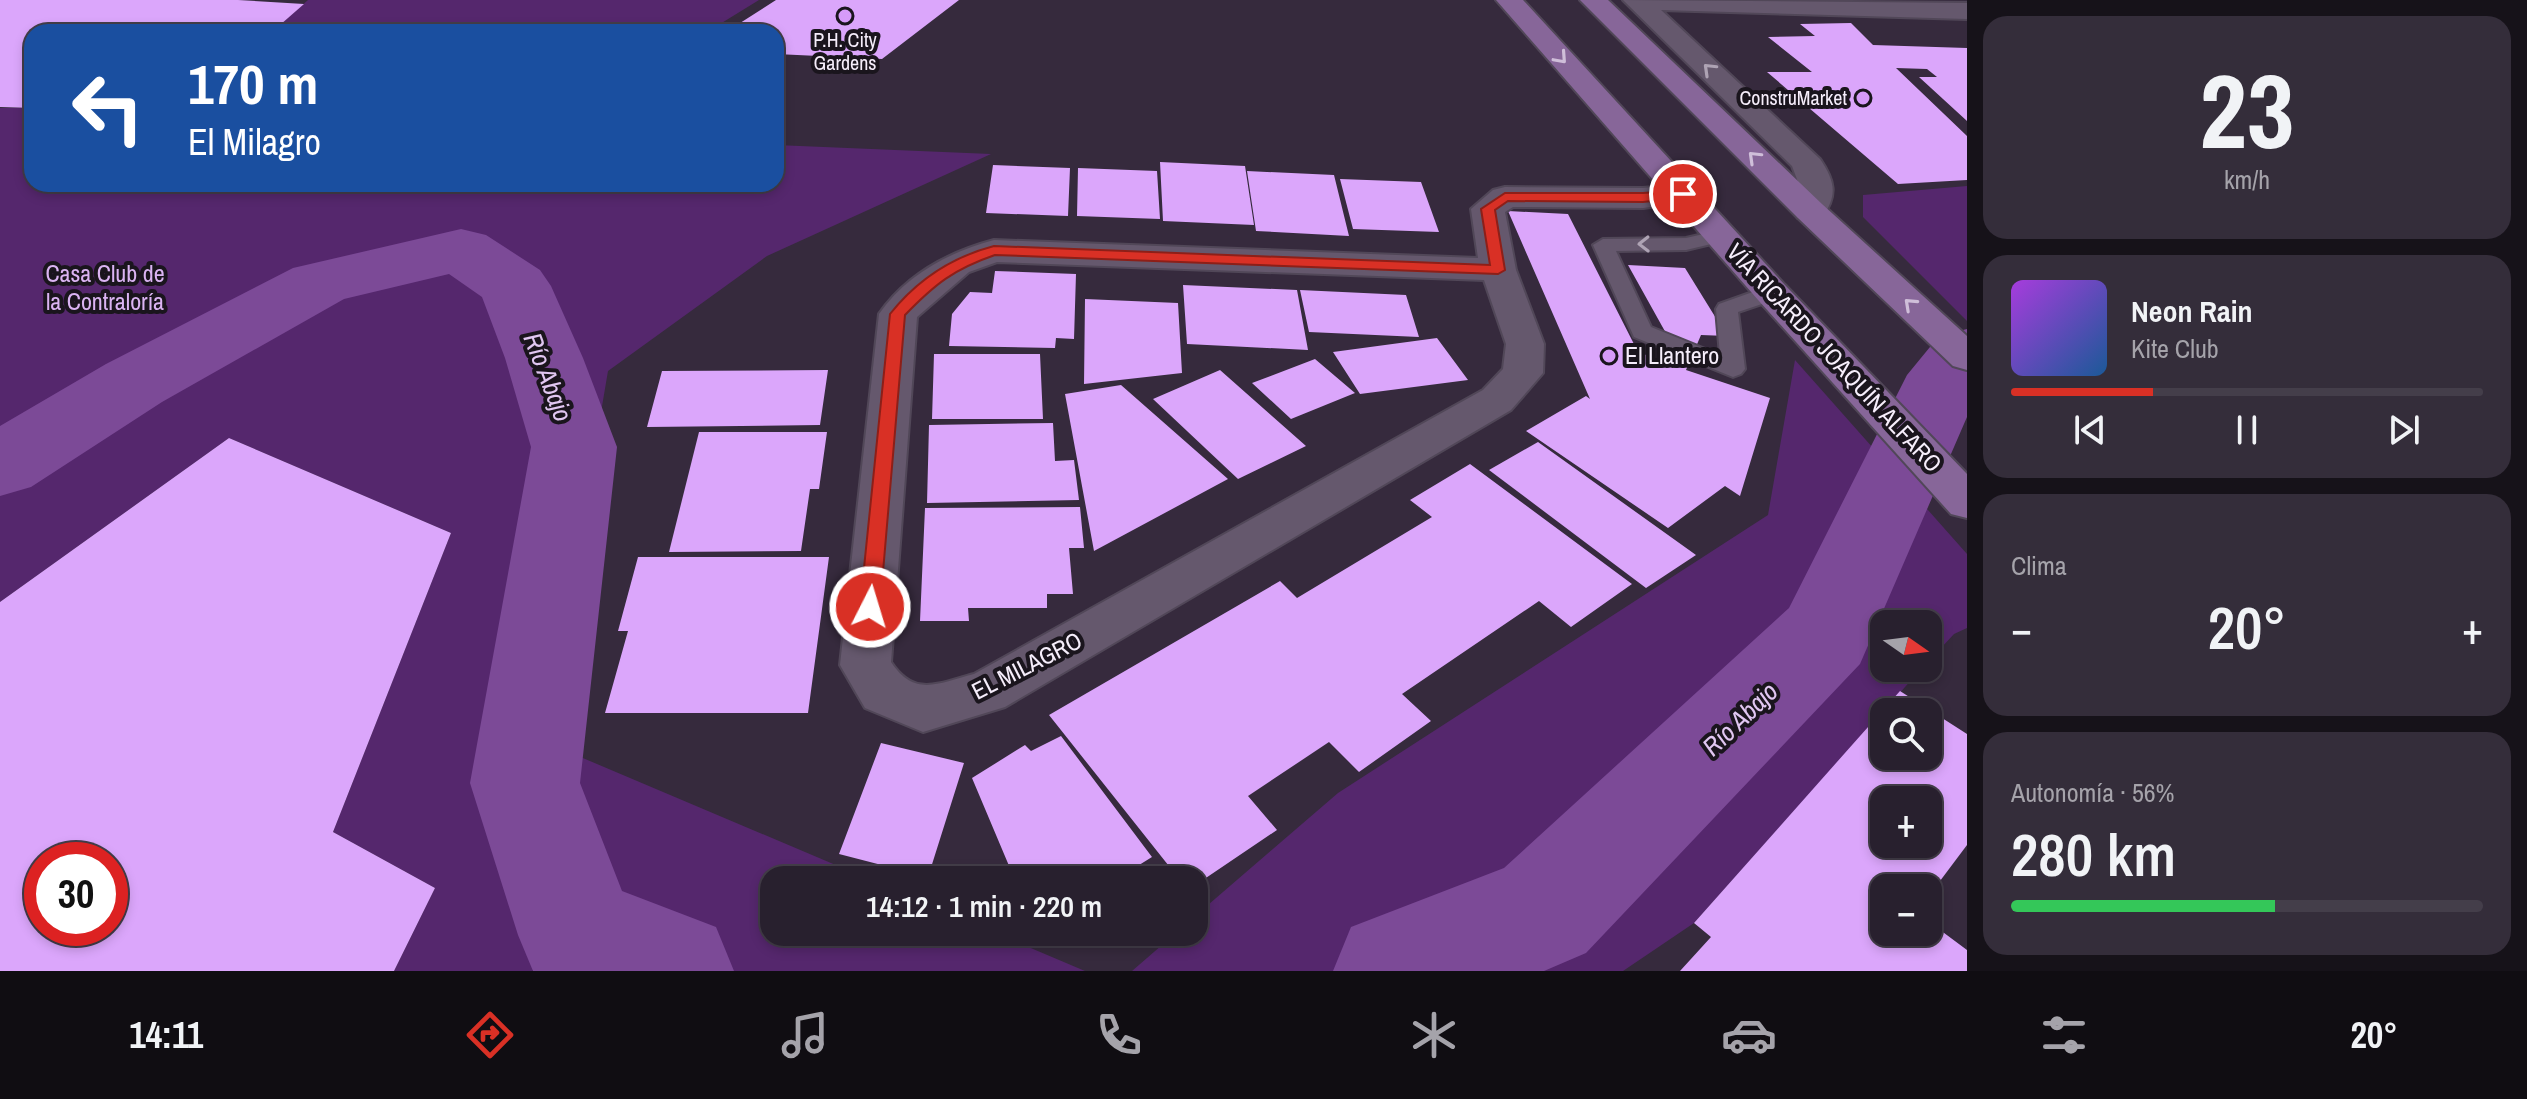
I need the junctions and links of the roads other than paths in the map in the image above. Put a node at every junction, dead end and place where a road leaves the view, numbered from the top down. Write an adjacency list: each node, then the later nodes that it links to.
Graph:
1 (1509, 0): 5 (main road, VÍA RICARDO JOAQUÍN ALFARO, one-way to 5)
2 (1593, 0): 6 (main road, one-way to 2)
3 (1636, 0): 4 (street); 6 (street, one-way to 3)
4 (1967, 11)
5 (1683, 194): 7 (main road, VÍA RICARDO JOAQUÍN ALFARO); 8 (street, EL MILAGRO)
6 (1810, 211): 10 (main road, one-way to 6)
7 (1721, 236): 9 (main road, VÍA RICARDO JOAQUÍN ALFARO); 9 (lane, one-way to 9)
8 (1498, 270): 8 (street, EL MILAGRO)
9 (1772, 293): 11 (main road, VÍA RICARDO JOAQUÍN ALFARO)
10 (1967, 357)
11 (1967, 502)

